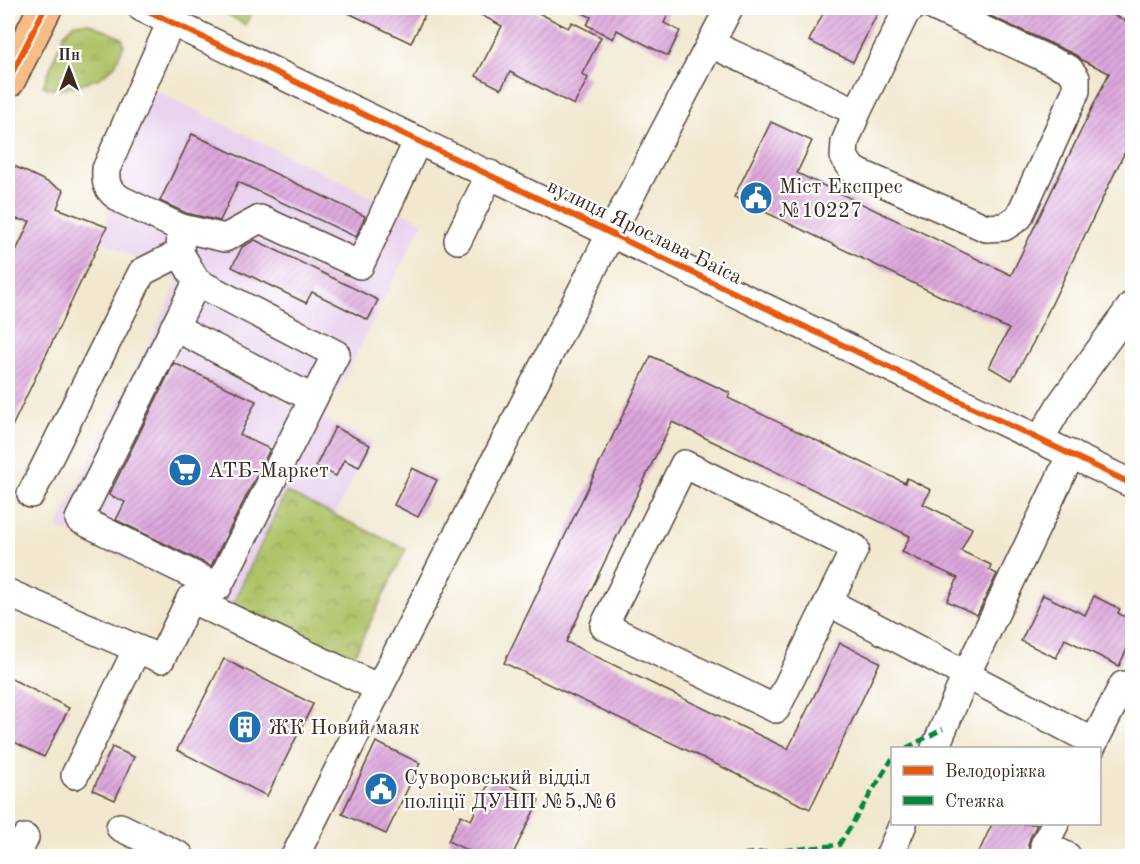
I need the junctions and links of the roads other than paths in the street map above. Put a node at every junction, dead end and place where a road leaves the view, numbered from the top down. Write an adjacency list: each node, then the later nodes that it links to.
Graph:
1 (45, 8): 8 (main road)
2 (142, 8): 6 (street, вулиця Ярослава Баіса)
3 (729, 8): 7 (street)
4 (912, 8): 9 (street)
5 (936, 8): 9 (street)
6 (174, 14): 10 (street, вулиця Ярослава Баіса); 13 (street)
7 (711, 44): 9 (street); 12 (street)
8 (8, 81)
9 (857, 112)
10 (418, 140): 11 (street, вулиця Ярослава Баіса); 13 (street)
11 (490, 174): 12 (street, вулиця Ярослава Баіса); 14 (street)
12 (611, 233): 19 (street, вулиця Ярослава Баіса); 27 (street)
13 (181, 240): 15 (street); 22 (street)
14 (458, 240)
15 (196, 282): 17 (street); 18 (street)
16 (1132, 304): 19 (street)
17 (174, 327): 18 (street); 18 (street)
18 (312, 398)
19 (1040, 439): 20 (street, вулиця Ярослава Баіса)
20 (1071, 454): 21 (street, вулиця Ярослава Баіса); 26 (street)
21 (1132, 484)
22 (31, 494)
23 (8, 593): 25 (street)
24 (828, 602): 24 (street); 26 (street)
25 (136, 649): 27 (street); 31 (street)
26 (966, 675): 29 (street); 30 (street)
27 (379, 688): 35 (street)
28 (1132, 690): 29 (street)
29 (1092, 745)
30 (935, 747)
31 (75, 775)
32 (903, 825): 37 (street)
33 (1054, 825): 38 (street)
34 (120, 827): 36 (street)
35 (298, 855)
36 (180, 856)
37 (889, 856)
38 (1067, 856)

